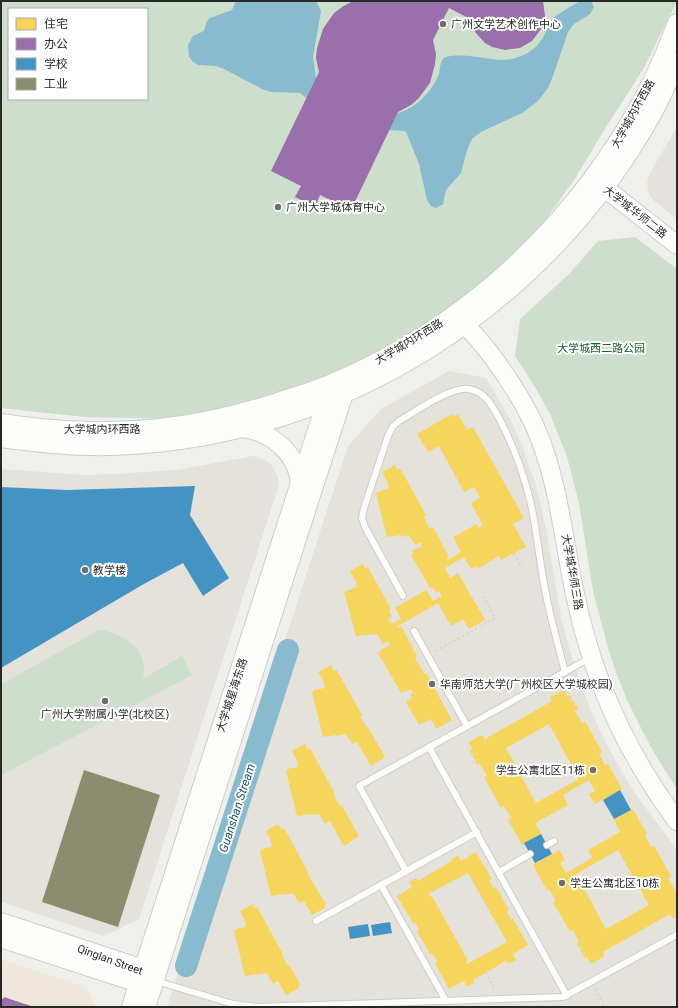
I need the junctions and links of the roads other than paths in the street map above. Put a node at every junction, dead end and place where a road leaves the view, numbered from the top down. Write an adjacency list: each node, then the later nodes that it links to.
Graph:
1 (677, 23): 3 (main road, 大学城内环西路)
2 (677, 61): 3 (main road, 大学城内环西路)
3 (598, 183): 4 (main road, 大学城华师二路); 5 (main road, 大学城内环西路); 6 (main road, 大学城内环西路)
4 (677, 245)
5 (466, 325): 6 (main road, 大学城内环西路); 14 (main road, 大学城华师三路)
6 (339, 388): 7 (main road, 大学城内环西路); 8 (main road, 大学城内环西路); 30 (main road, 大学城星海东路)
7 (327, 400): 9 (main road, 大学城内环西路); 11 (main road, 大学城星海东路)
8 (1, 423)
9 (242, 428): 10 (main road, 大学城内环西路); 11 (main road)
10 (1, 438)
11 (300, 484): 30 (main road, 大学城星海东路)
12 (403, 596): 15 (lane)
13 (414, 631): 16 (lane)
14 (591, 657): 15 (lane); 18 (main road, 大学城华师三路)
15 (565, 672): 16 (lane)
16 (467, 726): 17 (lane)
17 (429, 747): 19 (lane); 23 (lane)
18 (677, 821)
19 (477, 832): 23 (lane); 24 (lane)
20 (554, 841): 21 (lane)
21 (547, 845)
22 (530, 854): 24 (lane)
23 (406, 871): 25 (lane)
24 (499, 872): 31 (lane)
25 (381, 885): 26 (lane); 33 (lane)
26 (316, 921)
27 (1, 922): 30 (main road, Qinglan Street)
28 (677, 935): 31 (lane)
29 (1, 938): 30 (main road, Qinglan Street)
30 (145, 978): 34 (lane); 35 (main road, 大学城星海东路); 36 (main road, 大学城星海东路)
31 (567, 996): 32 (lane)
32 (501, 1000): 33 (lane); 37 (lane)
33 (446, 1001): 34 (lane)
34 (355, 1006)
35 (130, 1007)
36 (146, 1007)
37 (505, 1007)

